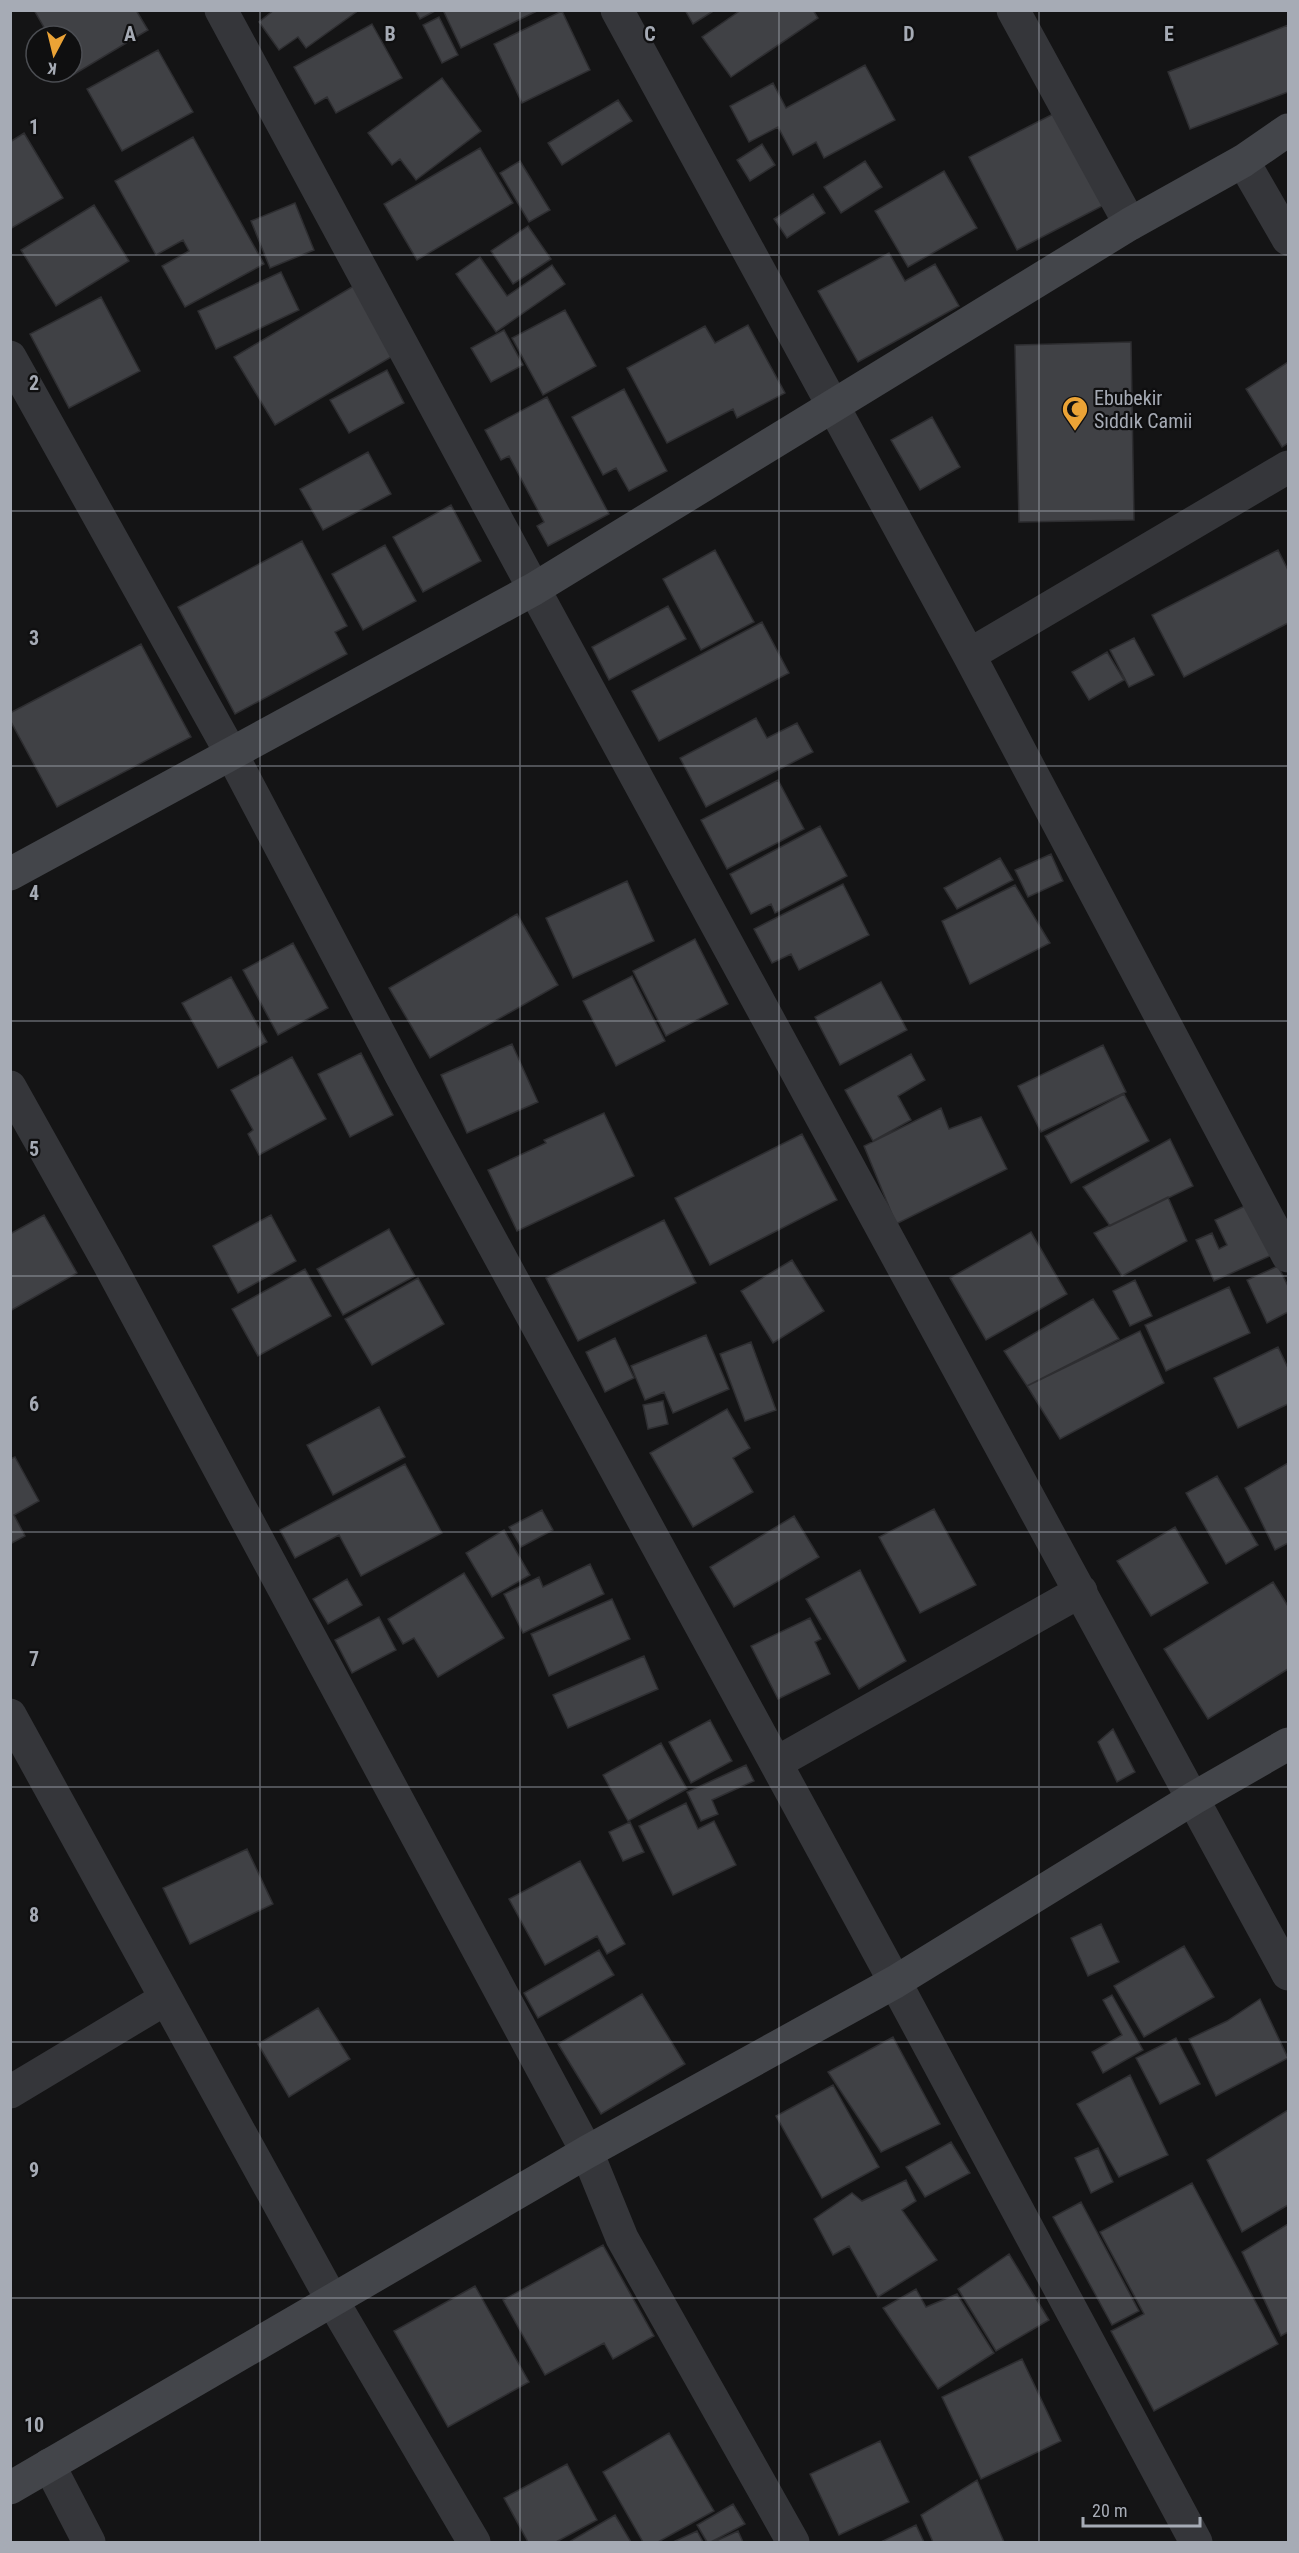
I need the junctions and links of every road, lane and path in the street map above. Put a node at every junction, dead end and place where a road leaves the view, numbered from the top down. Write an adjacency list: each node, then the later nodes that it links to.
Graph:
1 (221, 10): 11 (street)
2 (617, 10): 9 (street)
3 (1013, 10): 6 (street)
4 (1288, 130): 5 (street)
5 (1243, 161): 6 (street); 7 (street)
6 (1130, 224): 9 (street)
7 (1288, 239)
8 (10, 357): 13 (street)
9 (834, 405): 11 (street); 12 (street)
10 (1288, 467): 12 (street)
11 (534, 589): 13 (street); 17 (street)
12 (969, 655): 16 (street)
13 (231, 753): 14 (street); 20 (street)
14 (10, 873)
15 (10, 1087): 26 (street)
16 (1288, 1256)
17 (1081, 1591): 20 (street); 21 (street)
18 (10, 1715): 24 (street)
19 (1288, 1744): 21 (street)
20 (776, 1763): 23 (street)
21 (1194, 1798): 22 (street); 23 (street)
22 (1288, 1974)
23 (895, 1982): 26 (street); 33 (street)
24 (165, 1999): 25 (street); 27 (street)
25 (10, 2092)
26 (587, 2152): 27 (street); 32 (street)
27 (332, 2300): 28 (street); 31 (street)
28 (49, 2466): 29 (street); 30 (street)
29 (10, 2488)
30 (89, 2542)
31 (474, 2542)
32 (793, 2542)
33 (1196, 2542)

